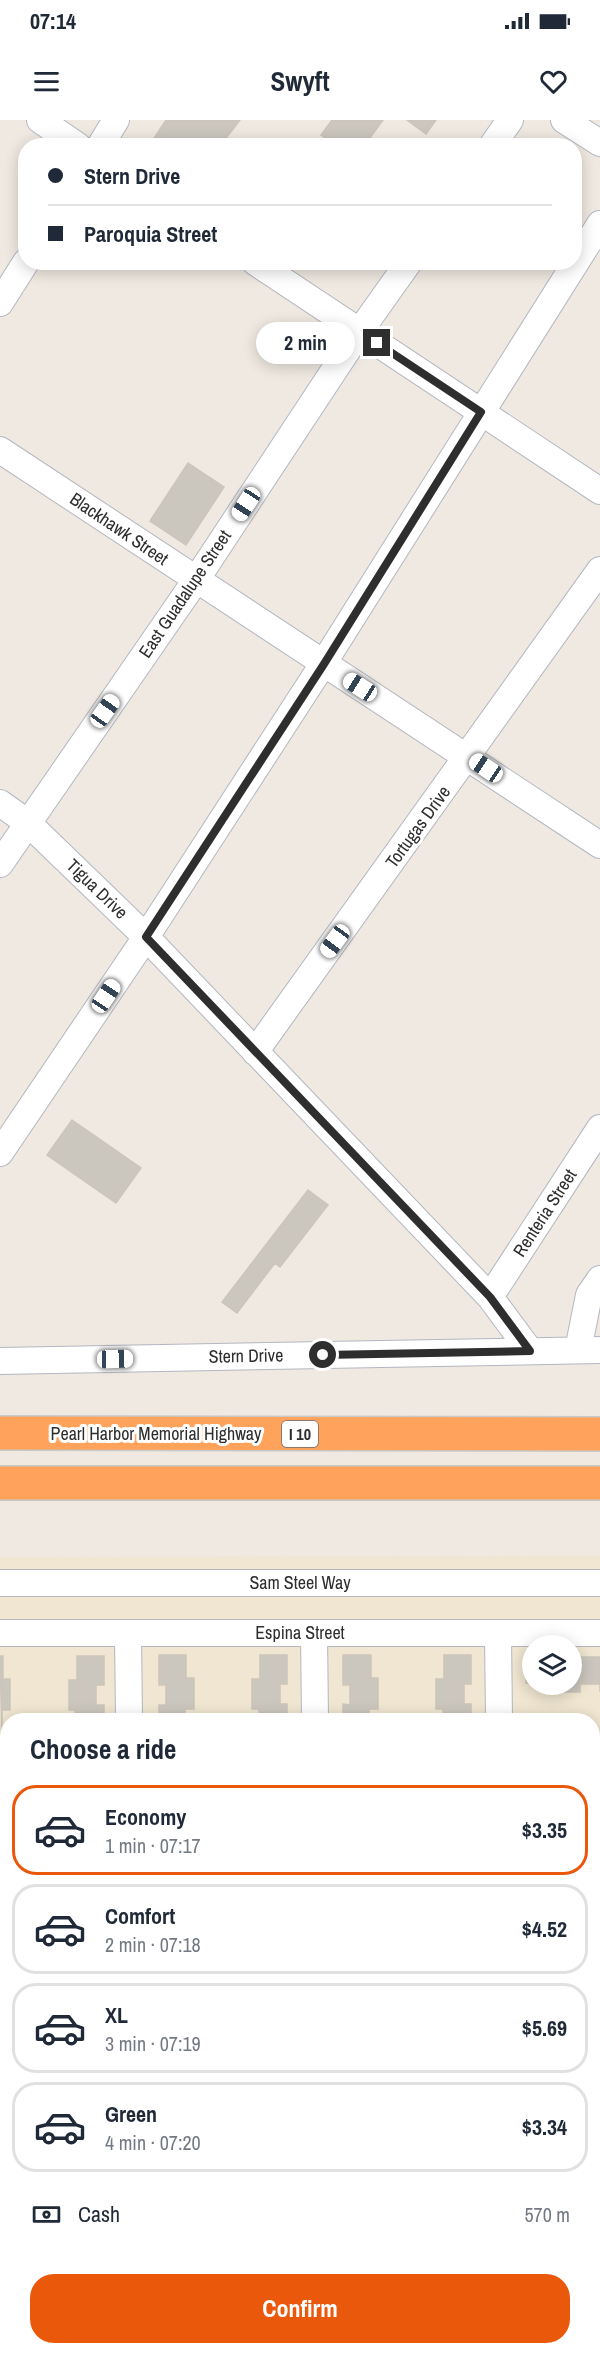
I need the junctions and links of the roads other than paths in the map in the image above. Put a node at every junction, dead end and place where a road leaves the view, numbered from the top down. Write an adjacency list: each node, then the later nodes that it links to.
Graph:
1 (40, 120): 5 (street)
2 (116, 120): 6 (street)
3 (510, 120): 7 (street)
4 (564, 120): 8 (street)
5 (66, 138)
6 (105, 138)
7 (498, 138)
8 (600, 143)
9 (600, 224): 10 (street)
10 (582, 252)
11 (21, 270): 15 (street)
12 (267, 270): 16 (street)
13 (403, 270): 16 (street, East Guadalupe Street)
14 (571, 270): 17 (street)
15 (0, 303)
16 (360, 331): 17 (street); 21 (street, East Guadalupe Street)
17 (481, 412): 19 (street); 22 (street)
18 (0, 450): 21 (street, Blackhawk Street)
19 (600, 491)
20 (600, 570): 23 (street, Tortugas Drive)
21 (196, 580): 22 (street, Blackhawk Street); 25 (street, East Guadalupe Street)
22 (324, 664): 23 (street, Blackhawk Street); 28 (street)
23 (469, 756): 26 (street, Blackhawk Street); 29 (street, Tortugas Drive)
24 (0, 803): 25 (street, Tigua Drive)
25 (28, 823): 27 (street, East Guadalupe Street); 28 (street, Tigua Drive)
26 (600, 845)
27 (0, 864)
28 (146, 937): 29 (street, Tigua Drive); 31 (street)
29 (255, 1052): 33 (street, Tigua Drive)
30 (600, 1128): 33 (street, Renteria Street)
31 (0, 1153)
32 (600, 1280): 34 (street)
33 (490, 1297): 35 (street, Tigua Drive)
34 (589, 1350): 35 (street, Stern Drive)
35 (530, 1351): 36 (street, Stern Drive)
36 (0, 1361)
37 (0, 1433): 38 (highway, Pearl Harbor Memorial Highway / I 10)
38 (600, 1434)
39 (0, 1483): 40 (highway)
40 (600, 1483)
41 (0, 1583): 42 (street, Sam Steel Way)
42 (600, 1583)
43 (0, 1633): 46 (street, Espina Street)
44 (314, 1633): 46 (street, Espina Street); 47 (street, Espina Street); 49 (street)
45 (600, 1633): 47 (street, Espina Street)
46 (128, 1634): 48 (street)
47 (498, 1634): 50 (street)
48 (129, 1713)
49 (315, 1713)
50 (499, 1713)

